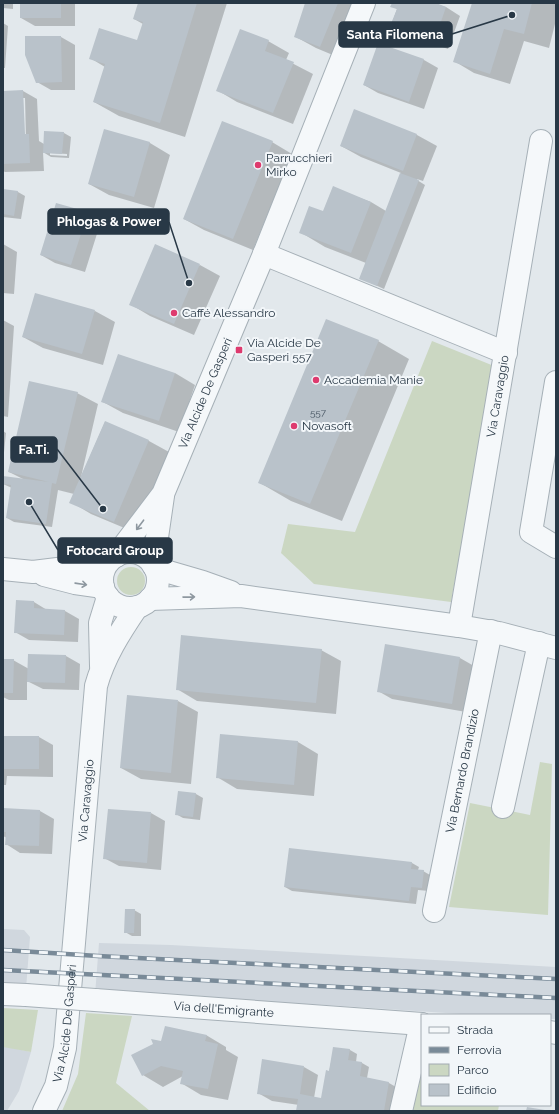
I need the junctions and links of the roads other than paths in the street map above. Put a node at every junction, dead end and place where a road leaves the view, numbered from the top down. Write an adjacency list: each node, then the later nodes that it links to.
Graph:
1 (364, 3): 3 (street, Via Alcide De Gasperi)
2 (541, 141): 4 (street)
3 (264, 254): 4 (street, Via Caravaggio); 6 (street, Via Alcide De Gasperi)
4 (506, 353): 15 (street, Via Caravaggio)
5 (556, 386): 7 (street)
6 (163, 494): 8 (street, Via Alcide De Gasperi, one-way to 8); 9 (street, Via Alcide De Gasperi)
7 (556, 547)
8 (113, 559): 9 (street); 11 (street); 12 (street)
9 (154, 567): 13 (street); 14 (street)
10 (3, 569): 11 (street)
11 (33, 572): 12 (street, one-way to 12)
12 (105, 592): 14 (street); 18 (street, Via Caravaggio)
13 (241, 596): 14 (street, one-way to 13); 15 (street)
14 (143, 603): 18 (street, Via Caravaggio)
15 (459, 626): 16 (street)
16 (491, 631): 17 (street); 20 (street, Via Bernardo Brandizio)
17 (547, 645): 19 (street)
18 (101, 669): 21 (street, Via Caravaggio)
19 (503, 807)
20 (434, 911)
21 (74, 933): 25 (street, Via Alcide De Gasperi)
22 (3, 994): 23 (street, Via dell'Emigrante, bridge)
23 (421, 1024)
24 (421, 1028): 26 (street)
25 (44, 1111)
26 (401, 1111)

